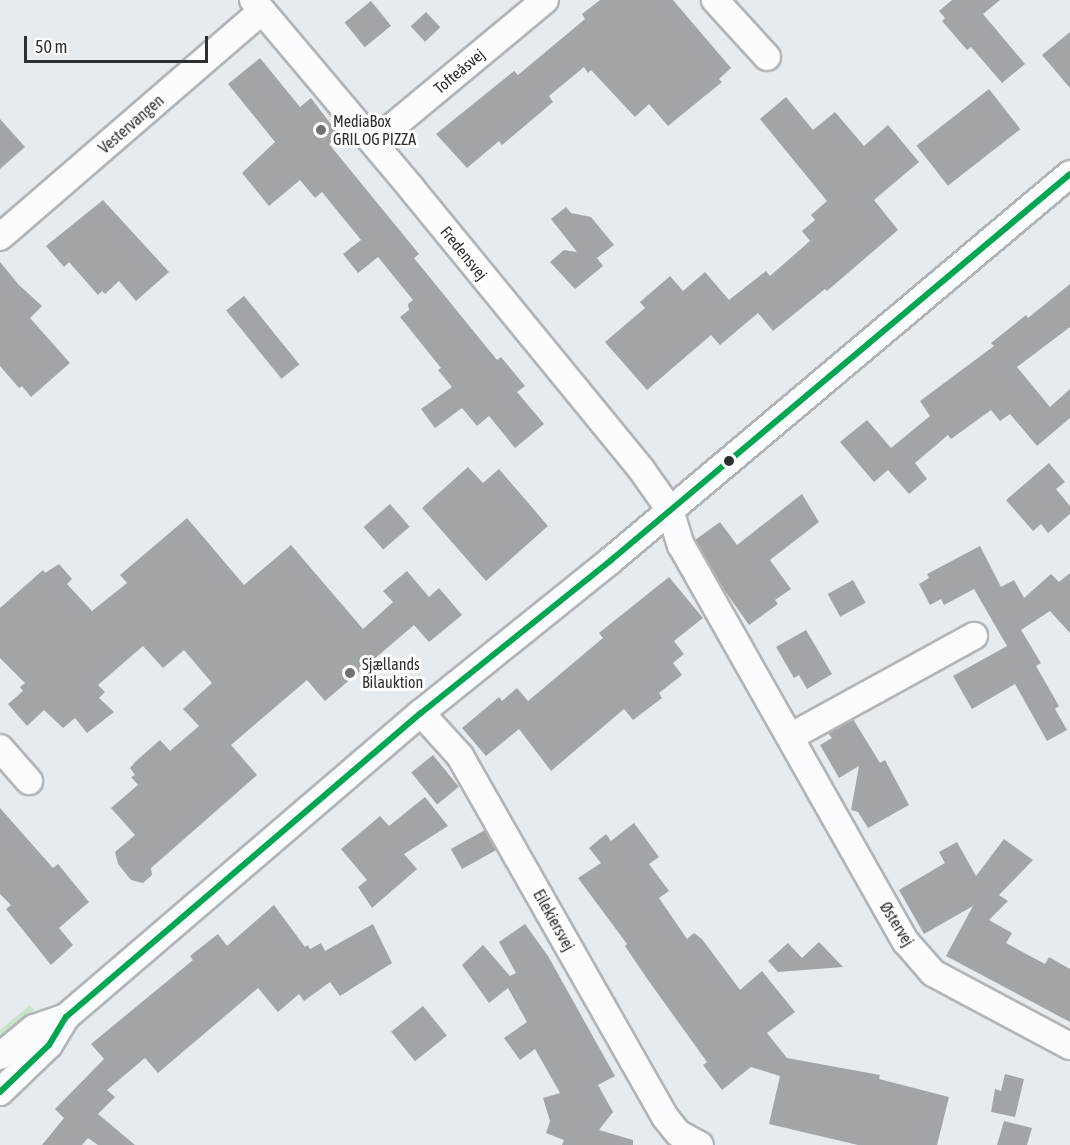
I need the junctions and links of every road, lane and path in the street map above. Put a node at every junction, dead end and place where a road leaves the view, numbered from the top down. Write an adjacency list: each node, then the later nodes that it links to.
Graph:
1 (545, 0): 5 (street, Tofteåsvej)
2 (715, 0): 4 (street)
3 (258, 5): 5 (street, Fredensvej); 7 (street, Vestervangen)
4 (766, 57)
5 (374, 142): 8 (street, Fredensvej)
6 (1070, 174): 8 (street)
7 (0, 237)
8 (670, 510): 10 (street); 11 (street, Østervej)
9 (974, 636): 11 (street)
10 (421, 713): 14 (street); 18 (street, Eilekiersvej)
11 (790, 737): 15 (street, Østervej)
12 (0, 748): 13 (street)
13 (29, 781)
14 (66, 1017): 16 (street); 17 (street)
15 (1070, 1046)
16 (0, 1056)
17 (0, 1092)
18 (682, 1141)

